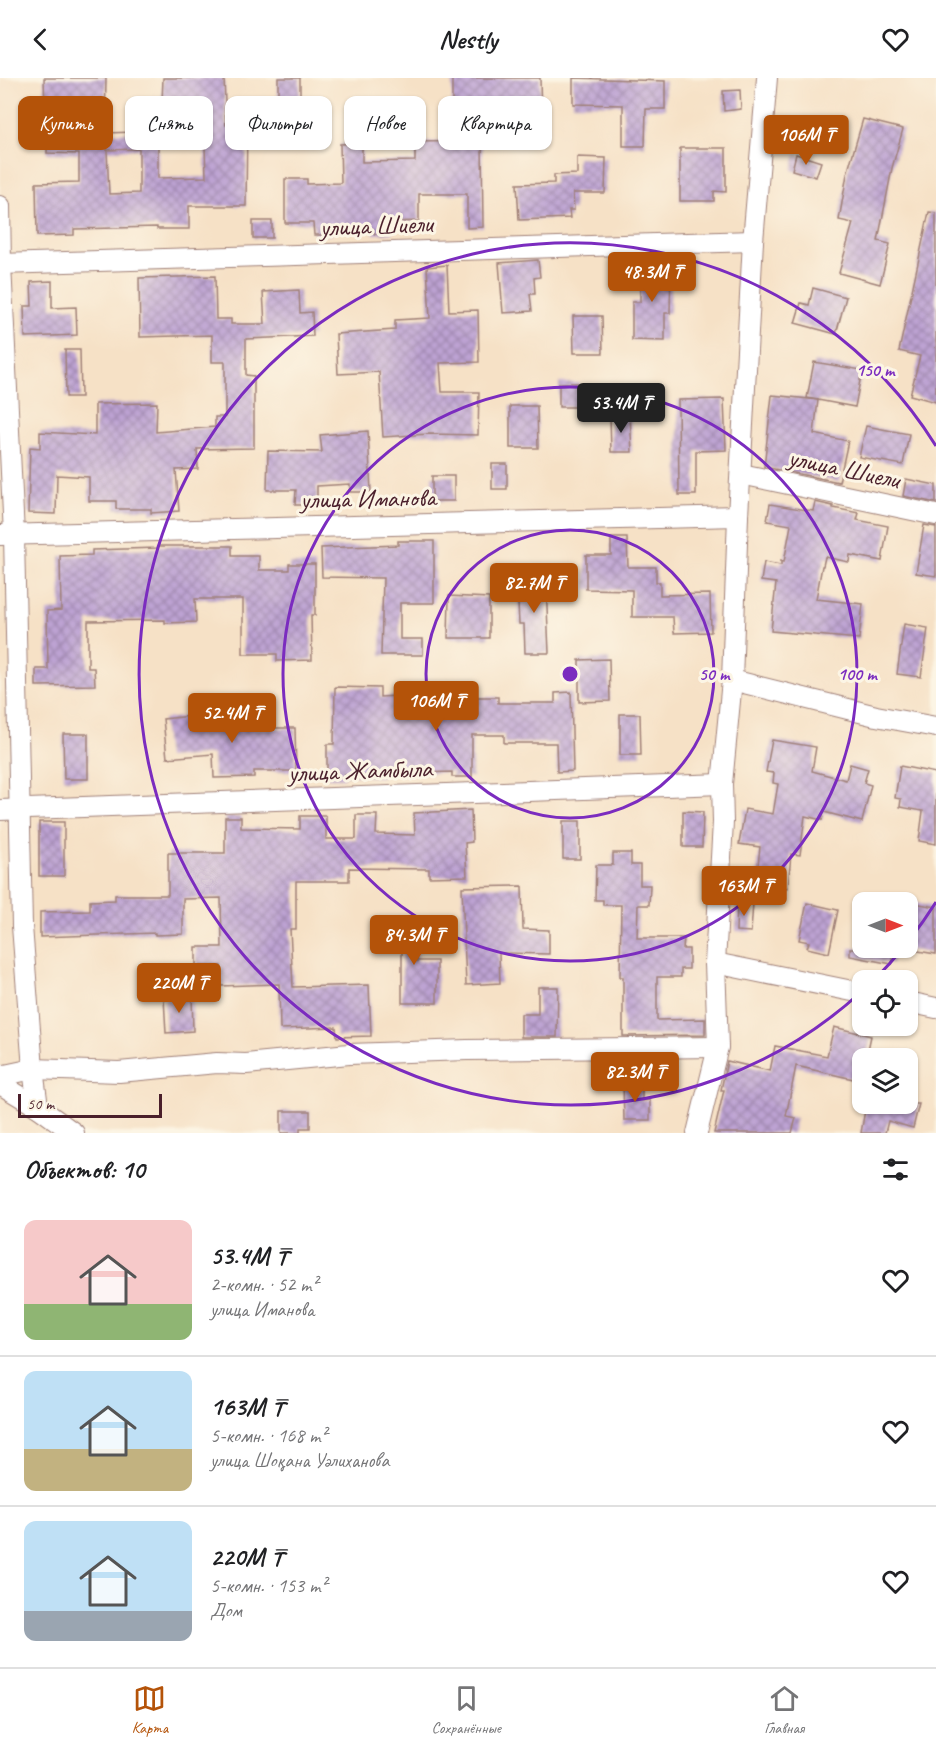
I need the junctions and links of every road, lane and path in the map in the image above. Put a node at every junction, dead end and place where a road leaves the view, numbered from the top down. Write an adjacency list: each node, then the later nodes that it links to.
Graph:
1 (767, 78): 3 (street)
2 (0, 206): 4 (street)
3 (753, 241): 4 (street, улица Шиели); 5 (street)
4 (0, 264): 8 (street)
5 (741, 474): 6 (street); 7 (street, улица Шиели)
6 (738, 516): 8 (street, улица Иманова); 9 (street)
7 (936, 516)
8 (7, 535): 12 (street)
9 (732, 680): 10 (street); 11 (street)
10 (936, 727)
11 (722, 784): 12 (street, улица Жамбыла); 14 (street)
12 (21, 809): 13 (street, улица Жамбыла); 19 (street)
13 (0, 810)
14 (715, 963): 15 (street); 18 (street)
15 (852, 991)
16 (918, 1004): 17 (street)
17 (936, 1008)
18 (718, 1047): 19 (street); 24 (street)
19 (33, 1069): 20 (street); 22 (street)
20 (0, 1076)
21 (0, 1084): 22 (street)
22 (38, 1107): 23 (street)
23 (74, 1133)
24 (697, 1133)

